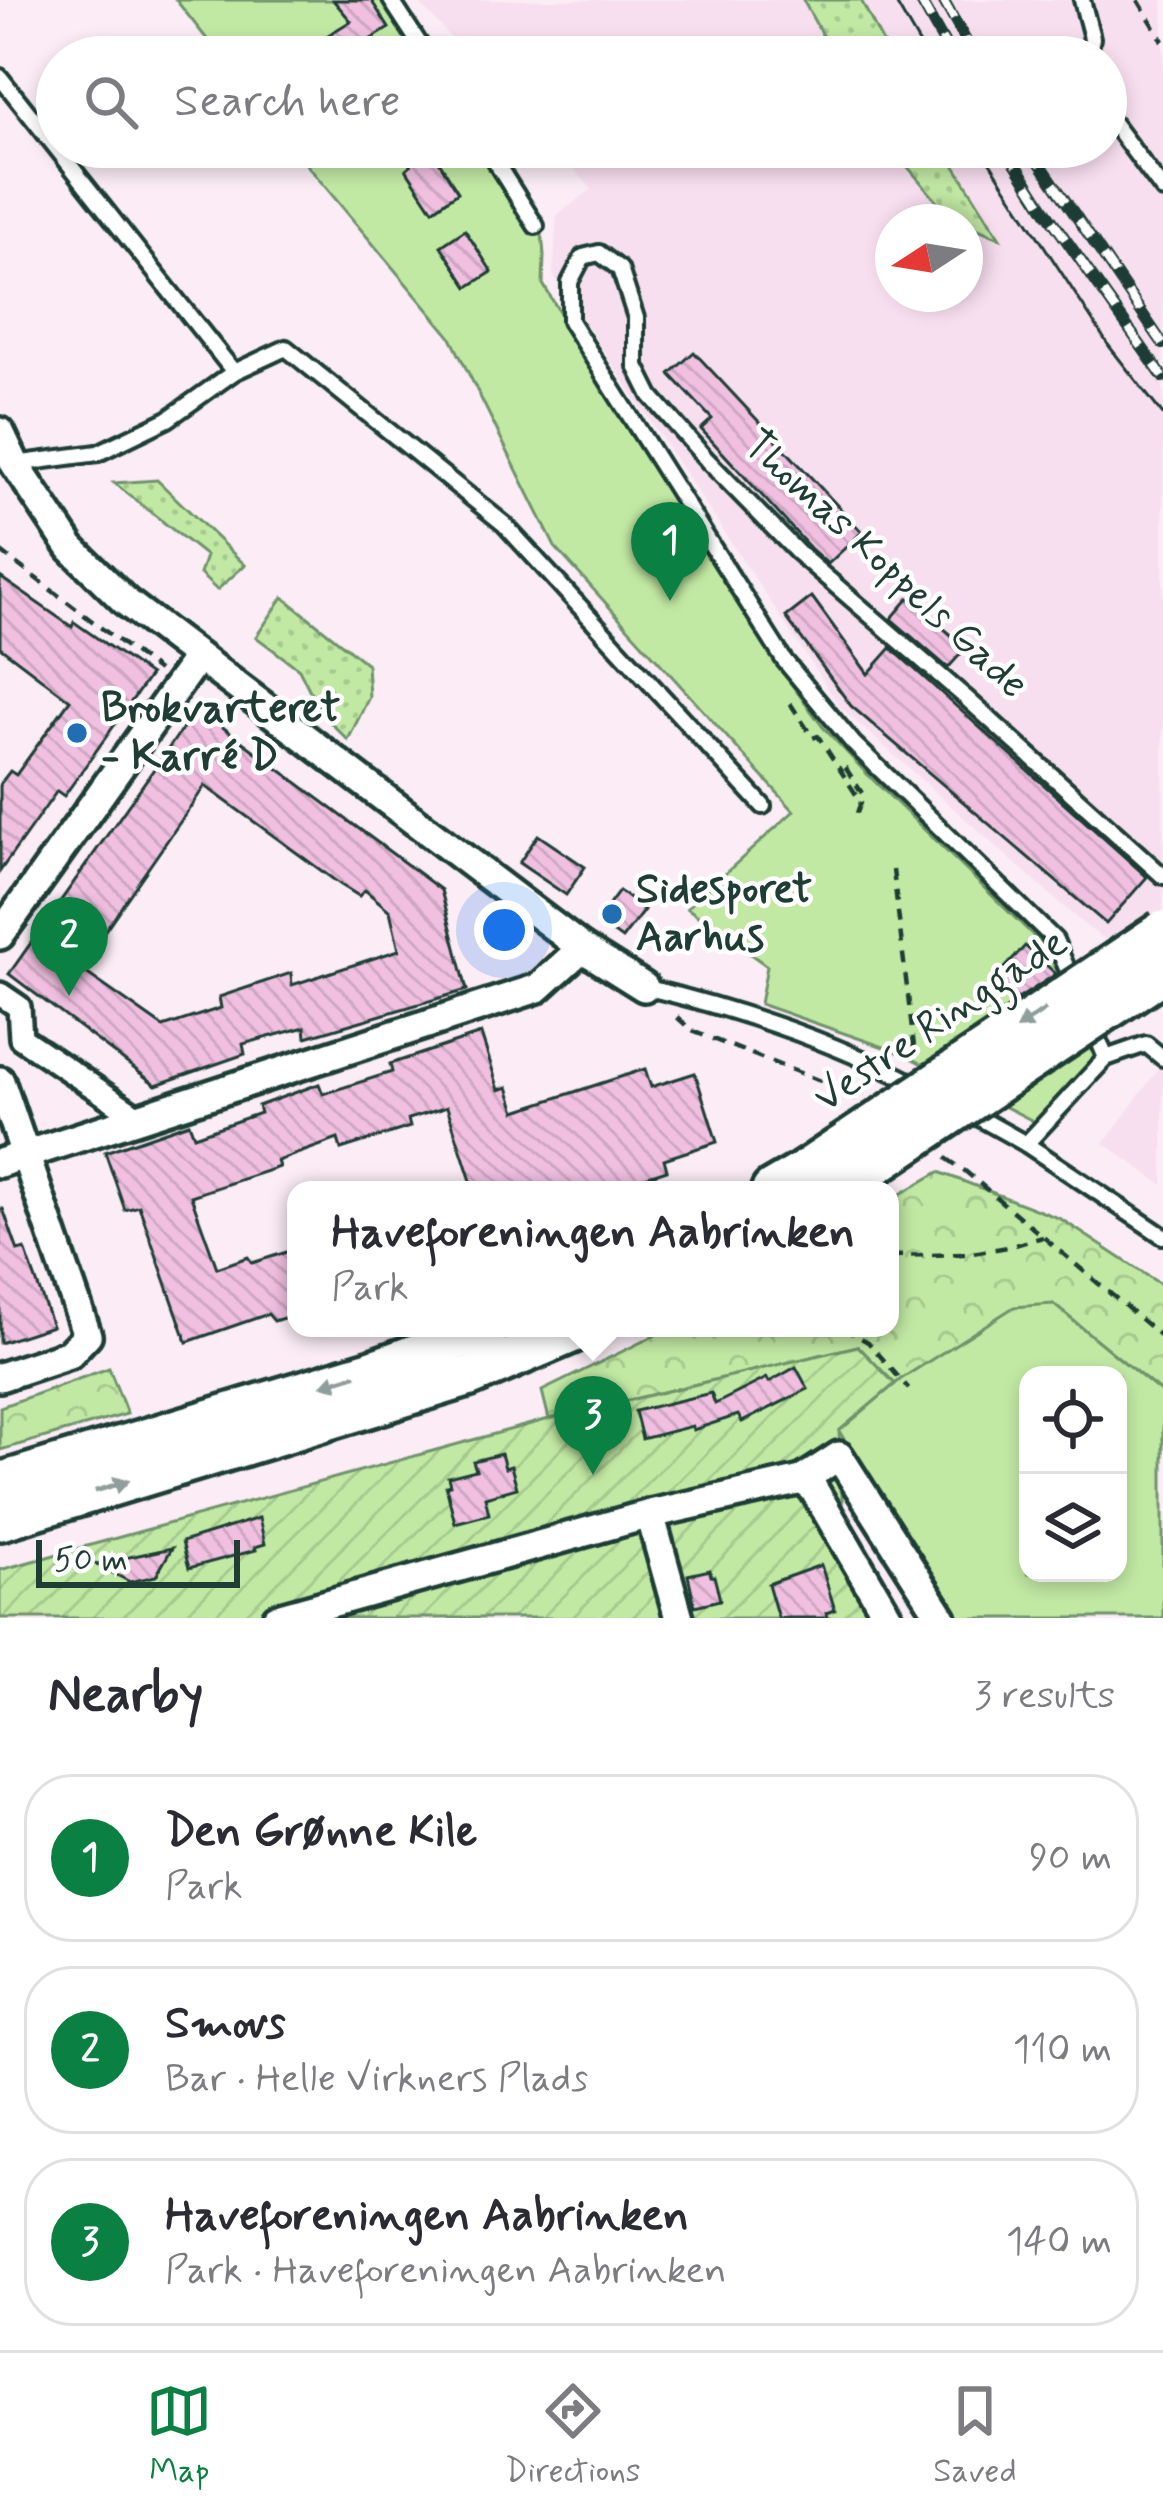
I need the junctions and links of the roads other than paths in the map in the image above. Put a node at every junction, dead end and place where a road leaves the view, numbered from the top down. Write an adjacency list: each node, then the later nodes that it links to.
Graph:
1 (391, 0): 3 (lane)
2 (1082, 0): 4 (lane)
3 (414, 36)
4 (1091, 36)
5 (0, 77): 6 (lane)
6 (36, 122)
7 (1127, 142): 10 (lane)
8 (72, 168): 12 (lane)
9 (499, 168): 11 (lane)
10 (1163, 190)
11 (536, 226)
12 (234, 372): 14 (lane); 16 (lane)
13 (0, 431): 14 (street)
14 (15, 464): 15 (street)
15 (198, 657): 19 (street); 20 (street)
16 (763, 806)
17 (1163, 876): 24 (lane, Thomas Koppels Gade)
18 (1163, 931): 30 (main road, Vestre Ringgade, one-way to 30, bridge)
19 (0, 935)
20 (582, 948): 22 (street); 27 (street)
21 (1163, 972): 31 (main road, Vestre Ringgade, bridge)
22 (644, 987): 28 (lane)
23 (0, 994): 27 (street)
24 (1106, 1058): 25 (lane); 28 (lane)
25 (1163, 1058)
26 (0, 1081): 29 (street)
27 (138, 1117): 29 (street)
28 (1027, 1144): 32 (lane)
29 (13, 1158): 35 (street)
30 (788, 1181)
31 (851, 1181)
32 (1163, 1236)
33 (464, 1337): 37 (main road, one-way to 37)
34 (562, 1337): 39 (main road, one-way to 34)
35 (0, 1377)
36 (802, 1480): 38 (street); 42 (street); 43 (street)
37 (0, 1483)
38 (650, 1514): 40 (street); 41 (street)
39 (0, 1520)
40 (277, 1618)
41 (679, 1618)
42 (889, 1618)
43 (942, 1618)

